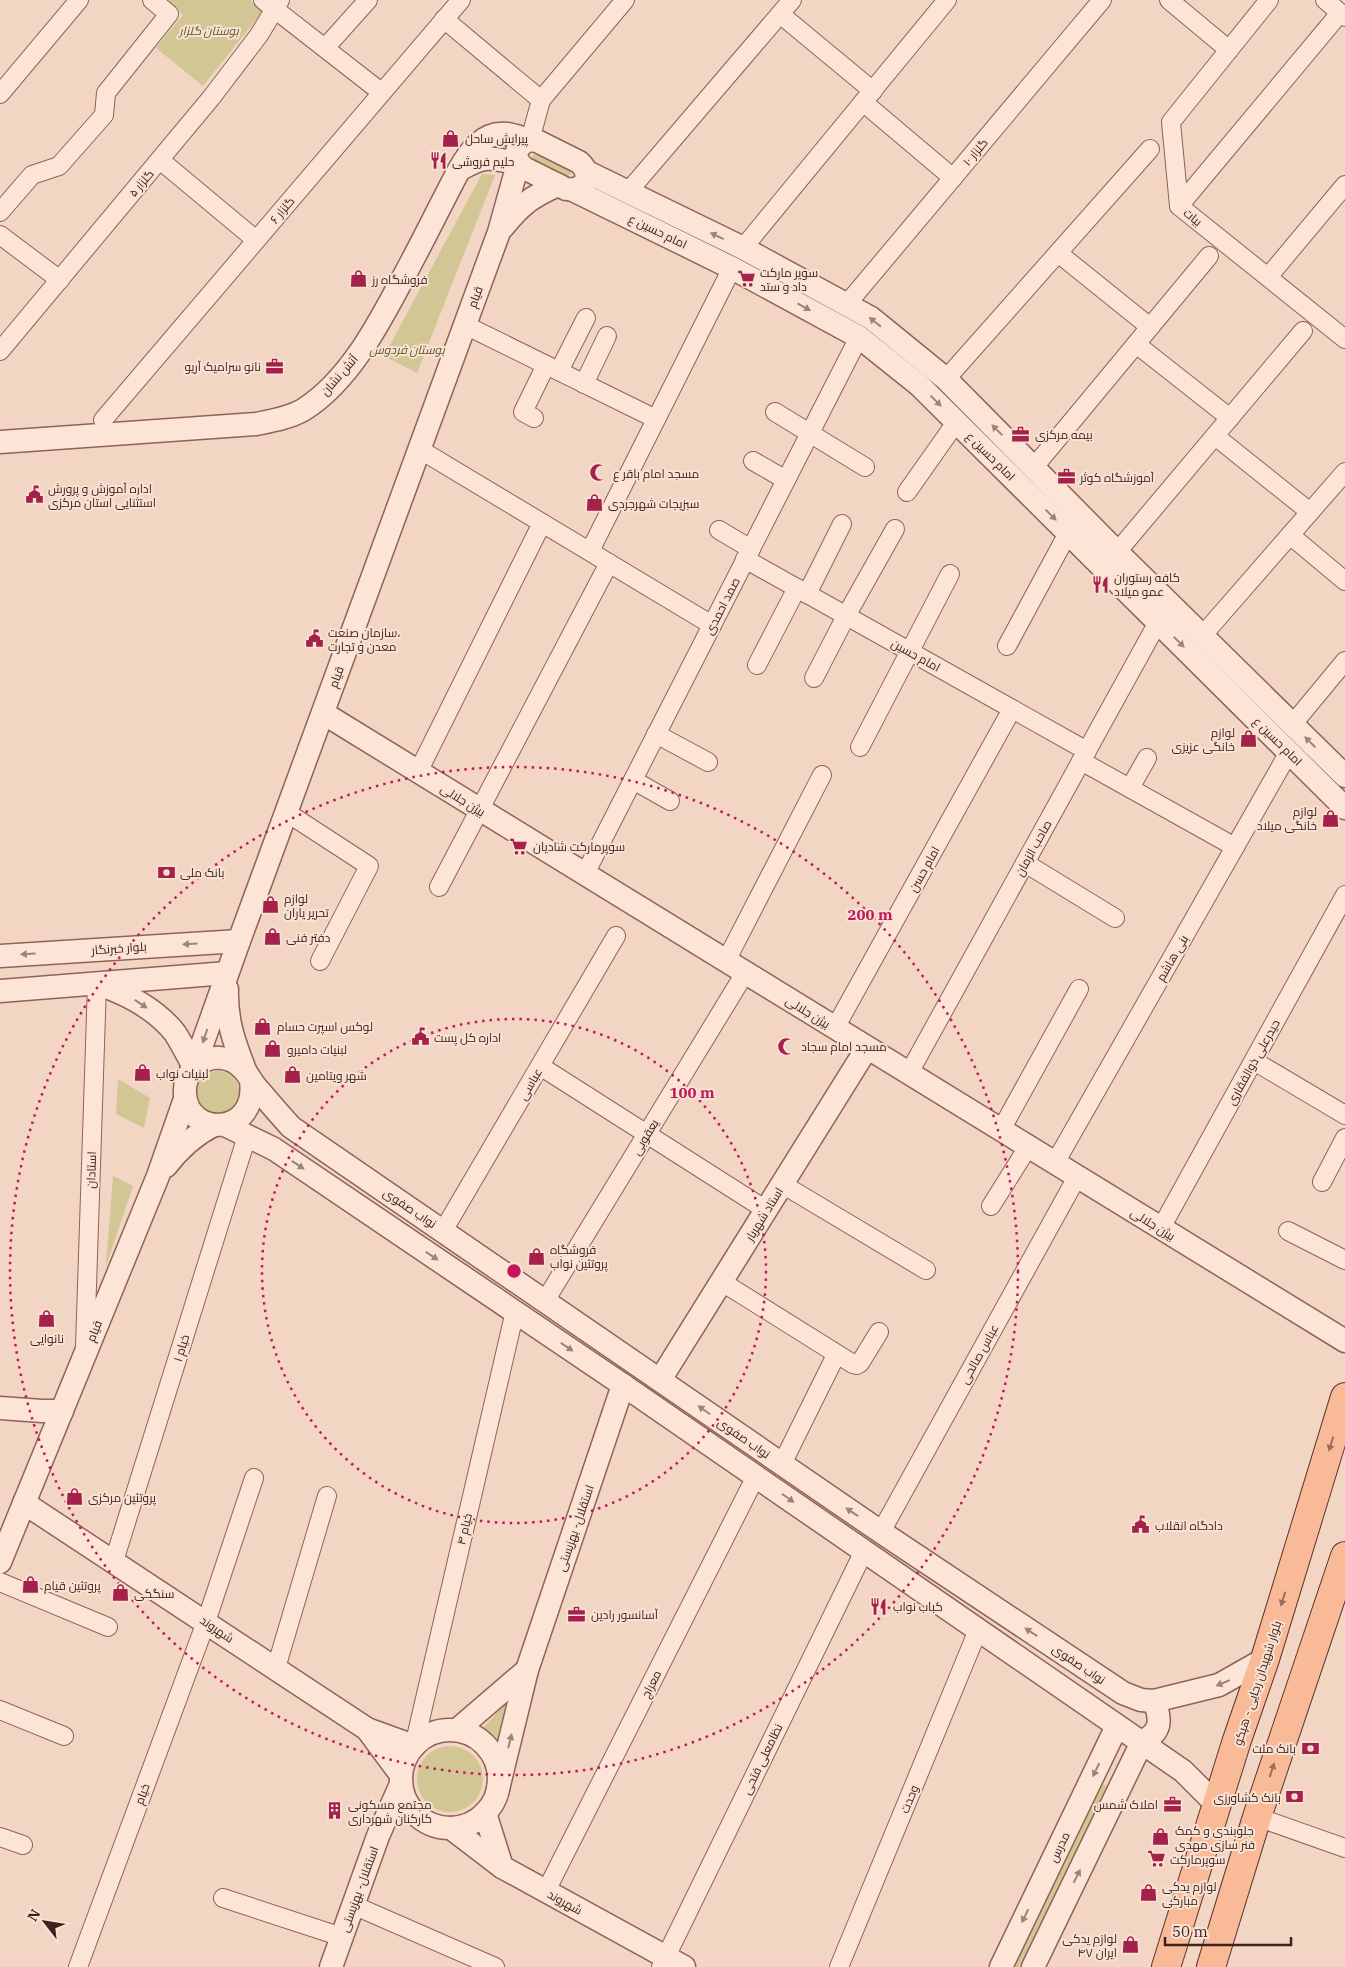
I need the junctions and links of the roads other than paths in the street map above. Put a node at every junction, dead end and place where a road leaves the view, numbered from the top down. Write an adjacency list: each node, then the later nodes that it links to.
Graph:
1 (79, 0): 17 (street)
2 (152, 0): 32 (street)
3 (368, 0): 15 (street)
4 (461, 0): 14 (street, گلزار ۶)
5 (625, 0): 20 (street)
6 (947, 0): 19 (street)
7 (1102, 0): 27 (street, گلزار ۱۰)
8 (1169, 0): 16 (street)
9 (1269, 0): 16 (street, بیات)
10 (1325, 0): 13 (street)
11 (272, 3): 15 (street); 23 (street, گلزار ۵)
12 (783, 6): 19 (street); 30 (street)
13 (1343, 15): 31 (street)
14 (444, 19): 18 (street, گلزار ۶); 20 (street)
15 (325, 48): 18 (street)
16 (1229, 50): 31 (street, بیات)
17 (4, 83)
18 (381, 92): 35 (street, گلزار ۶)
19 (868, 97): 27 (street); 38 (street)
20 (542, 100): 21 (street)
21 (530, 140): 24 (street, قیام); 25 (street, آتش نشان); 26 (street, آتش نشان)
22 (1150, 149): 36 (street)
23 (160, 160): 35 (street); 40 (street, گلزار ۵)
24 (518, 164): 25 (street, امام حسین ع); 29 (street, امام حسین ع); 33 (street, قیام)
25 (459, 170): 62 (street, آتش نشان)
26 (587, 172): 29 (street); 30 (street, امام حسین ع)
27 (953, 178): 41 (street, گلزار ۱۰)
28 (1345, 185): 39 (street)
29 (566, 188): 33 (street, قیام); 38 (street, امام حسین ع)
30 (627, 192): 38 (street, امام حسین ع, one-way to 30)
31 (1179, 206): 39 (street, بیات)
32 (0, 212)
33 (499, 232): 43 (street, قیام)
34 (0, 234): 40 (street)
35 (256, 240): 58 (street, گلزار ۶)
36 (1058, 253): 44 (street); 52 (street)
37 (1209, 256): 44 (street)
38 (738, 258): 41 (street, امام حسین ع); 47 (street, امام حسین ع, one-way to 47); 57 (street)
39 (1268, 277): 48 (street, بیات)
40 (60, 280): 50 (street, گلزار ۵)
41 (847, 304): 52 (street, امام حسین ع, one-way to 41)
42 (586, 318): 51 (street)
43 (465, 325): 51 (street); 63 (street, قیام)
44 (1150, 327): 49 (street)
45 (1302, 331): 56 (street)
46 (607, 336): 53 (street)
47 (859, 337): 59 (street, امام حسین ع, one-way to 59); 60 (street, صمد احمدی)
48 (1345, 339)
49 (1136, 344): 56 (street); 66 (street)
50 (0, 352)
51 (553, 368): 53 (street); 55 (street)
52 (946, 379): 66 (street, امام حسین ع, one-way to 52)
53 (584, 384): 57 (street)
54 (775, 412): 60 (street)
55 (534, 418)
56 (1230, 418): 61 (street)
57 (656, 419): 77 (street)
58 (102, 420)
59 (957, 421): 69 (street); 75 (street, امام حسین ع, one-way to 75)
60 (810, 434): 65 (street); 68 (street, صمد احمدی)
61 (1215, 436): 70 (street); 78 (street)
62 (0, 442)
63 (420, 449): 71 (street); 94 (street, قیام)
64 (753, 461): 68 (street)
65 (865, 467)
66 (1034, 467): 78 (street, امام حسین ع)
67 (1345, 472): 70 (street)
68 (786, 480): 79 (street, صمد احمدی)
69 (907, 492)
70 (1310, 512): 76 (street)
71 (542, 523): 77 (street); 102 (street)
72 (842, 524): 83 (street)
73 (895, 529): 84 (street)
74 (719, 530): 79 (street, امام حسین)
75 (1068, 533): 85 (street, امام حسین ع); 88 (street)
76 (1290, 535): 82 (street); 87 (street)
77 (590, 551): 80 (street)
78 (1117, 552): 87 (street, امام حسین ع)
79 (748, 554): 83 (street, امام حسین); 86 (street, صمد احمدی)
80 (609, 563): 86 (street); 109 (street)
81 (950, 574): 89 (street)
82 (1345, 581)
83 (802, 591): 84 (street, امام حسین); 91 (street)
84 (846, 616): 89 (street, امام حسین); 92 (street)
85 (1158, 622): 98 (street, امام حسین ع, one-way to 98); 99 (street, صاحب الزمان)
86 (712, 624): 96 (street, صمد احمدی)
87 (1202, 636): 95 (street, امام حسین ع)
88 (1007, 646)
89 (910, 652): 93 (street, امام حسین); 97 (street)
90 (1345, 661): 95 (street)
91 (757, 665)
92 (814, 678)
93 (1012, 709): 99 (street, امام حسین); 128 (street, امام حسن)
94 (323, 713): 102 (street, بیژن جلالی); 110 (street, قیام)
95 (1292, 725): 104 (street, امام حسین ع, one-way to 95)
96 (656, 734): 101 (street); 105 (street, صمد احمدی)
97 (860, 748)
98 (1289, 752): 108 (street, امام حسین ع); 111 (street, بنی هاشم)
99 (1084, 756): 106 (street, امام حسین); 112 (street, صاحب الزمان)
100 (1147, 758): 106 (street)
101 (708, 762)
102 (418, 772): 109 (street, بیژن جلالی)
103 (822, 775): 122 (street, یعقوبی)
104 (1345, 776)
105 (633, 780): 107 (street); 113 (street, صمد احمدی)
106 (1130, 788): 111 (street, امام حسین)
107 (670, 801)
108 (1345, 808)
109 (480, 810): 113 (street, بیژن جلالی); 114 (street)
110 (286, 812): 118 (street, قیام); 121 (street)
111 (1236, 847): 145 (street, بنی هاشم)
112 (1025, 864): 116 (street); 133 (street, صاحب الزمان)
113 (585, 874): 122 (street, بیژن جلالی)
114 (439, 887)
115 (1345, 895): 130 (street, حیدرعلی ذوالفقاری)
116 (1116, 918)
117 (616, 936): 131 (street, عباسی)
118 (238, 941): 119 (street, بلوار خبرنگار, one-way to 119); 123 (street, قیام)
119 (157, 946): 120 (street, بلوار خبرنگار, one-way to 120); 124 (street)
120 (0, 956)
121 (320, 961)
122 (735, 967): 128 (street, بیژن جلالی); 140 (street, یعقوبی)
123 (227, 973): 124 (street); 132 (street, قیام, one-way to 132); 134 (street)
124 (162, 977): 125 (street)
125 (97, 984): 127 (street); 132 (street, one-way to 132); 163 (street, استادان)
126 (1079, 990): 139 (street)
127 (0, 991)
128 (835, 1028): 129 (street, بیژن جلالی)
129 (867, 1048): 133 (street, بیژن جلالی); 149 (street, استاد شهریار)
130 (1254, 1061): 136 (street); 152 (street, حیدرعلی ذوالفقاری)
131 (540, 1066): 140 (street); 153 (street, عباسی)
132 (194, 1068): 134 (street); 135 (street)
133 (909, 1074): 139 (street, بیژن جلالی)
134 (248, 1076): 137 (street); 138 (street, نواب صفوی)
135 (185, 1099): 137 (street); 146 (street, قیام)
136 (1345, 1115)
137 (219, 1125): 141 (street, نواب صفوی); 146 (street)
138 (291, 1127): 144 (street); 153 (street, نواب صفوی)
139 (1001, 1130): 143 (street, بیژن جلالی)
140 (647, 1134): 151 (street); 158 (street, یعقوبی)
141 (247, 1136): 144 (street, نواب صفوی); 177 (street, خیام ۱)
142 (1345, 1138): 148 (street)
143 (1028, 1147): 145 (street, بیژن جلالی); 150 (street)
144 (274, 1149): 159 (street, نواب صفوی, one-way to 159)
145 (1055, 1163): 147 (street, بیژن جلالی)
146 (158, 1176): 163 (street, قیام)
147 (1077, 1176): 152 (street, بیژن جلالی); 174 (street, عباس صالحی)
148 (1322, 1182)
149 (782, 1184): 151 (street, استاد شهریار); 156 (street)
150 (991, 1206)
151 (766, 1210): 157 (street, استاد شهریار)
152 (1161, 1228): 161 (street, بیژن جلالی)
153 (443, 1231): 158 (street, نواب صفوی)
154 (1288, 1231): 155 (street)
155 (1345, 1260)
156 (926, 1270)
157 (722, 1282): 162 (street); 164 (street, استاد شهریار)
158 (545, 1301): 164 (street, نواب صفوی)
159 (515, 1311): 165 (street, نواب صفوی, one-way to 165); 193 (street, خیام ۴)
160 (879, 1332): 162 (street)
161 (1345, 1341)
162 (836, 1355): 169 (street)
163 (84, 1356): 168 (street, قیام)
164 (660, 1380): 169 (street, نواب صفوی, one-way to 164)
165 (623, 1385): 170 (street, نواب صفوی); 185 (street, استقلال- بهزیستی)
166 (1345, 1397): 183 (main road, بلوار شهیدان رجایی - هپکو, one-way to 183)
167 (0, 1408): 168 (street)
168 (62, 1411): 173 (street, قیام)
169 (782, 1464): 174 (street, نواب صفوی, one-way to 169)
170 (756, 1476): 175 (street, نواب صفوی, one-way to 175); 206 (street, معراج)
171 (254, 1478): 180 (street, خیام)
172 (327, 1496): 184 (street)
173 (24, 1503): 177 (street, شهروند); 178 (street, قیام)
174 (881, 1532): 186 (street, نواب صفوی, one-way to 174)
175 (864, 1551): 182 (street, نواب صفوی); 210 (street, نظامعلی فتحی)
176 (1345, 1556): 198 (main road, one-way to 176)
177 (114, 1560): 180 (street, شهروند)
178 (0, 1562)
179 (0, 1582): 181 (street)
180 (206, 1622): 184 (street, شهروند); 211 (street, خیام)
181 (108, 1626)
182 (978, 1630): 188 (street, نواب صفوی); 214 (street, وحدت)
183 (1265, 1658): 186 (street, نواب صفوی, one-way to 186); 196 (main road, بلوار شهیدان رجایی - هپکو)
184 (276, 1668): 189 (street, شهروند)
185 (527, 1670): 190 (street); 195 (street, استقلال- بهزیستی, one-way to 185)
186 (1154, 1702): 192 (street)
187 (0, 1710): 191 (street)
188 (1118, 1726): 192 (street, نواب صفوی); 215 (street, مدرس, one-way to 215)
189 (367, 1729): 193 (street, شهروند); 194 (street)
190 (457, 1730): 193 (street); 195 (street)
191 (64, 1736)
192 (1142, 1742): 196 (street, نواب صفوی); 216 (street, one-way to 192)
193 (414, 1746): 194 (street)
194 (401, 1780): 199 (street); 201 (street, استقلال- بهزیستی)
195 (498, 1789): 197 (street)
196 (1217, 1805): 217 (main road, بلوار شهیدان رجایی - هپکو)
197 (485, 1813): 200 (street); 205 (street)
198 (1257, 1817): 204 (street); 218 (main road)
199 (420, 1818): 200 (street); 201 (street)
200 (451, 1828): 205 (street, شهروند)
201 (378, 1836): 208 (street, استقلال- بهزیستی)
202 (0, 1837): 203 (street)
203 (23, 1845)
204 (1345, 1848)
205 (502, 1867): 206 (street, شهروند)
206 (546, 1891): 210 (street, شهروند)
207 (223, 1898): 209 (street)
208 (353, 1906): 209 (street, استقلال- بهزیستی); 213 (street)
209 (342, 1937): 212 (street, استقلال- بهزیستی)
210 (670, 1964)
211 (78, 1967)
212 (331, 1967)
213 (494, 1967)
214 (839, 1967)
215 (1001, 1967)
216 (1033, 1967)
217 (1166, 1967)
218 (1211, 1967)

